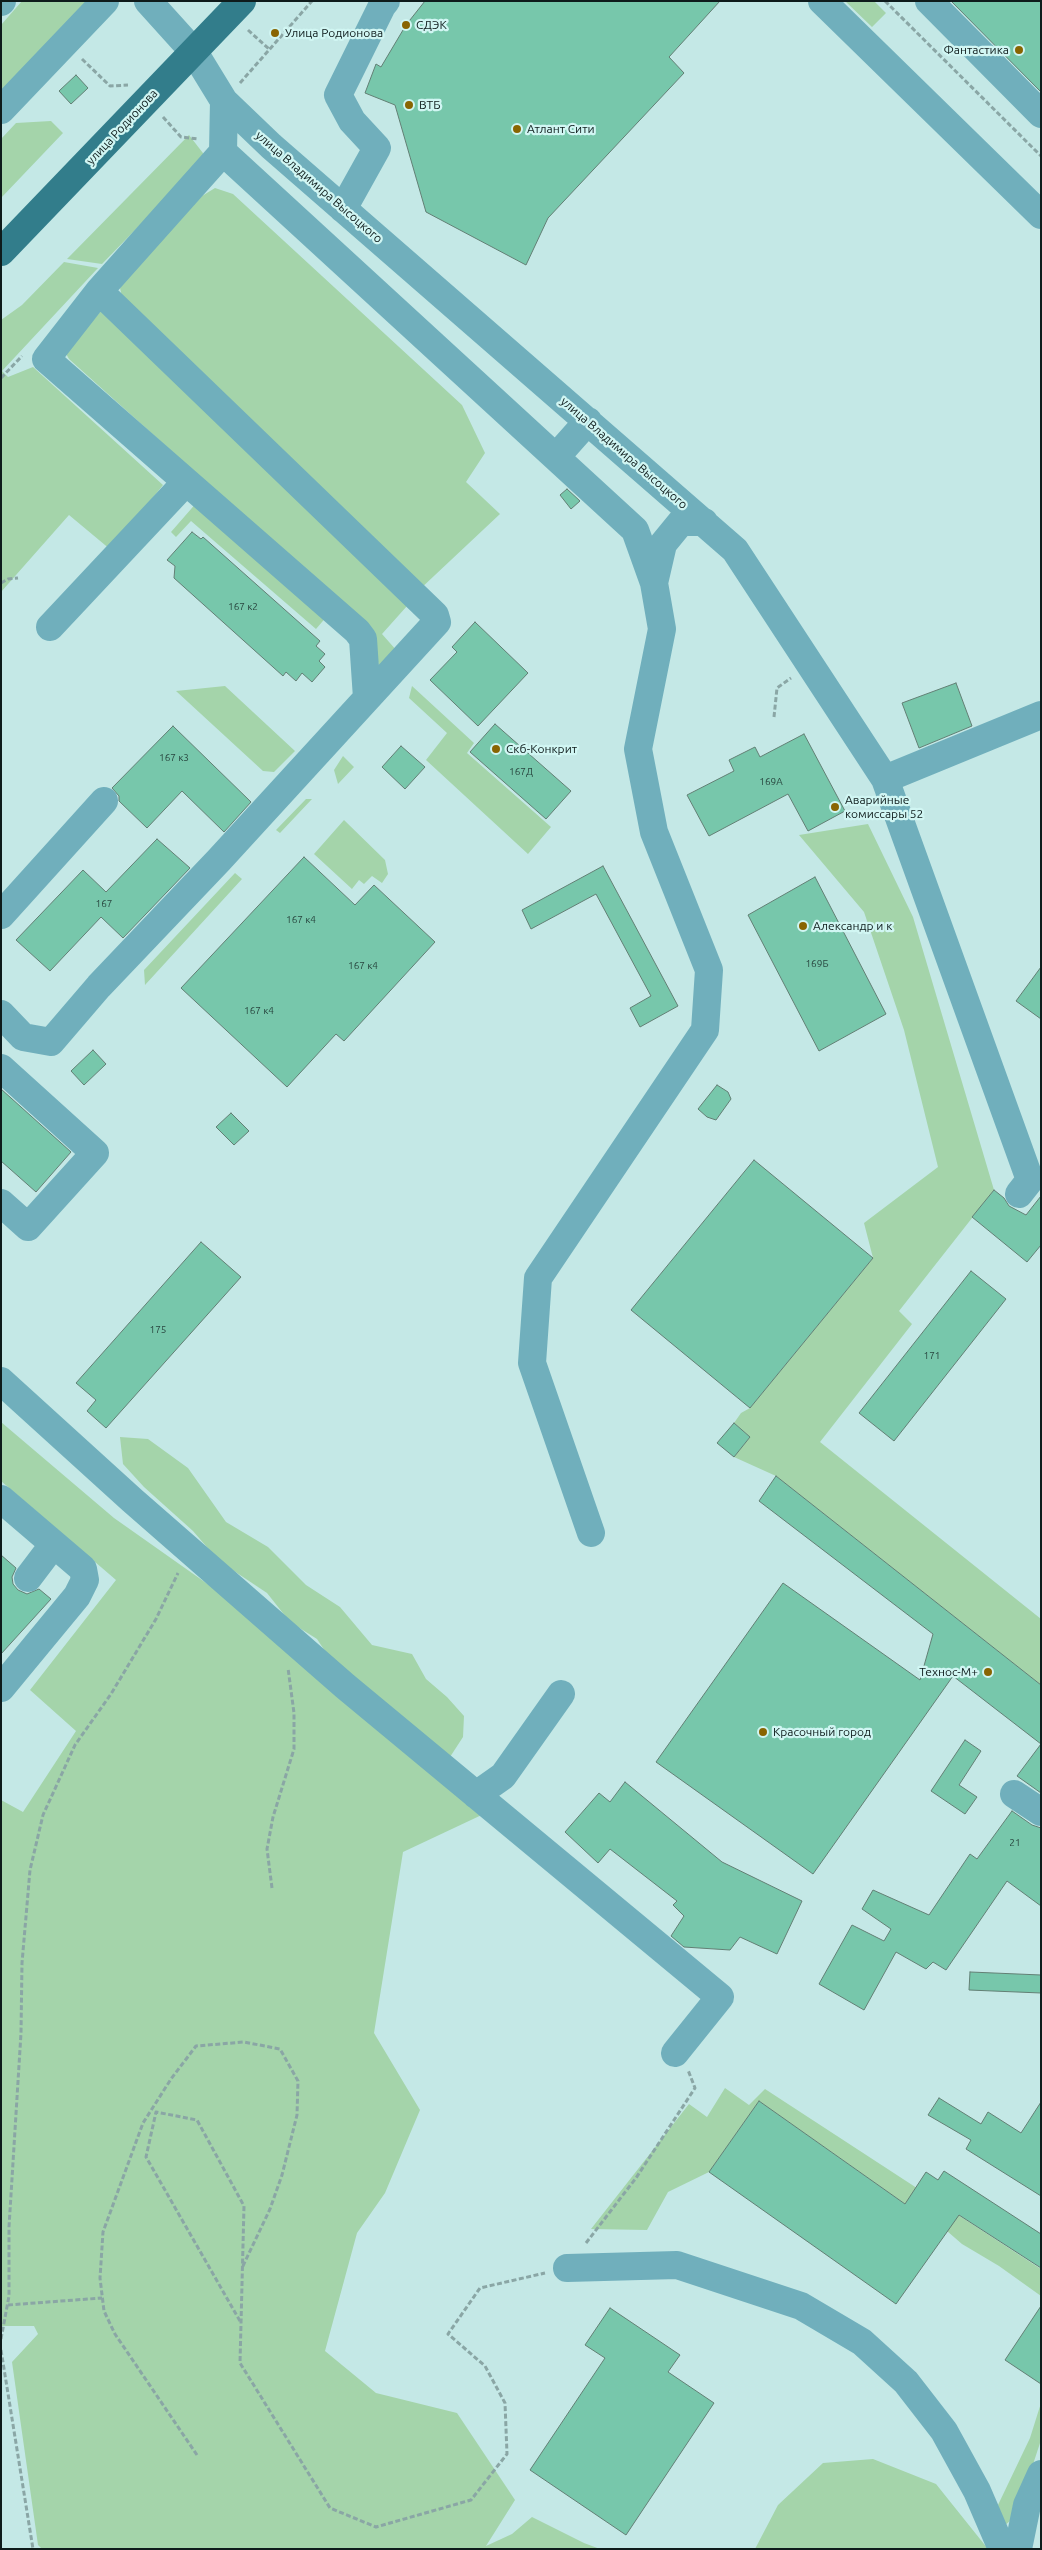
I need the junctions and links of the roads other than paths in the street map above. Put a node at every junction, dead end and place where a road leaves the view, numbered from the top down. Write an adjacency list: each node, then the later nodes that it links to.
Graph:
1 (105, 1): 9 (street)
2 (148, 1): 7 (street, улица Владимира Высоцкого)
3 (242, 1): 7 (main road, улица Родионова)
4 (386, 1): 12 (street)
5 (822, 1): 13 (street)
6 (929, 1): 10 (street)
7 (194, 52): 8 (street, улица Владимира Высоцкого); 14 (main road, улица Родионова)
8 (224, 101): 11 (street); 12 (street, улица Владимира Высоцкого)
9 (1, 110)
10 (1041, 114)
11 (223, 152): 15 (street); 17 (street)
12 (343, 209): 16 (street, улица Владимира Высоцкого)
13 (1041, 214)
14 (1, 252)
15 (99, 291): 18 (street); 22 (street)
16 (588, 421): 17 (street); 19 (street, улица Владимира Высоцкого)
17 (556, 457): 20 (street)
18 (186, 482): 21 (street); 22 (street)
19 (704, 522): 20 (street); 24 (street, улица Владимира Высоцкого)
20 (654, 582): 33 (street)
21 (50, 627)
22 (367, 698): 27 (street)
23 (1041, 714): 24 (street)
24 (885, 779): 29 (street, улица Владимира Высоцкого)
25 (104, 801): 26 (street)
26 (1, 914)
27 (1, 1014)
28 (1, 1068): 30 (street)
29 (1019, 1194)
30 (1, 1203)
31 (1, 1381): 39 (street)
32 (1, 1499): 34 (street)
33 (592, 1533)
34 (54, 1545): 35 (street); 36 (street)
35 (28, 1578)
36 (1, 1688)
37 (561, 1694): 39 (street)
38 (1014, 1794): 40 (street)
39 (476, 1795): 41 (street)
40 (1041, 1812)
41 (677, 2050)
42 (566, 2268): 44 (street)
43 (1041, 2474): 45 (street)
44 (1002, 2549)
45 (1018, 2549)

